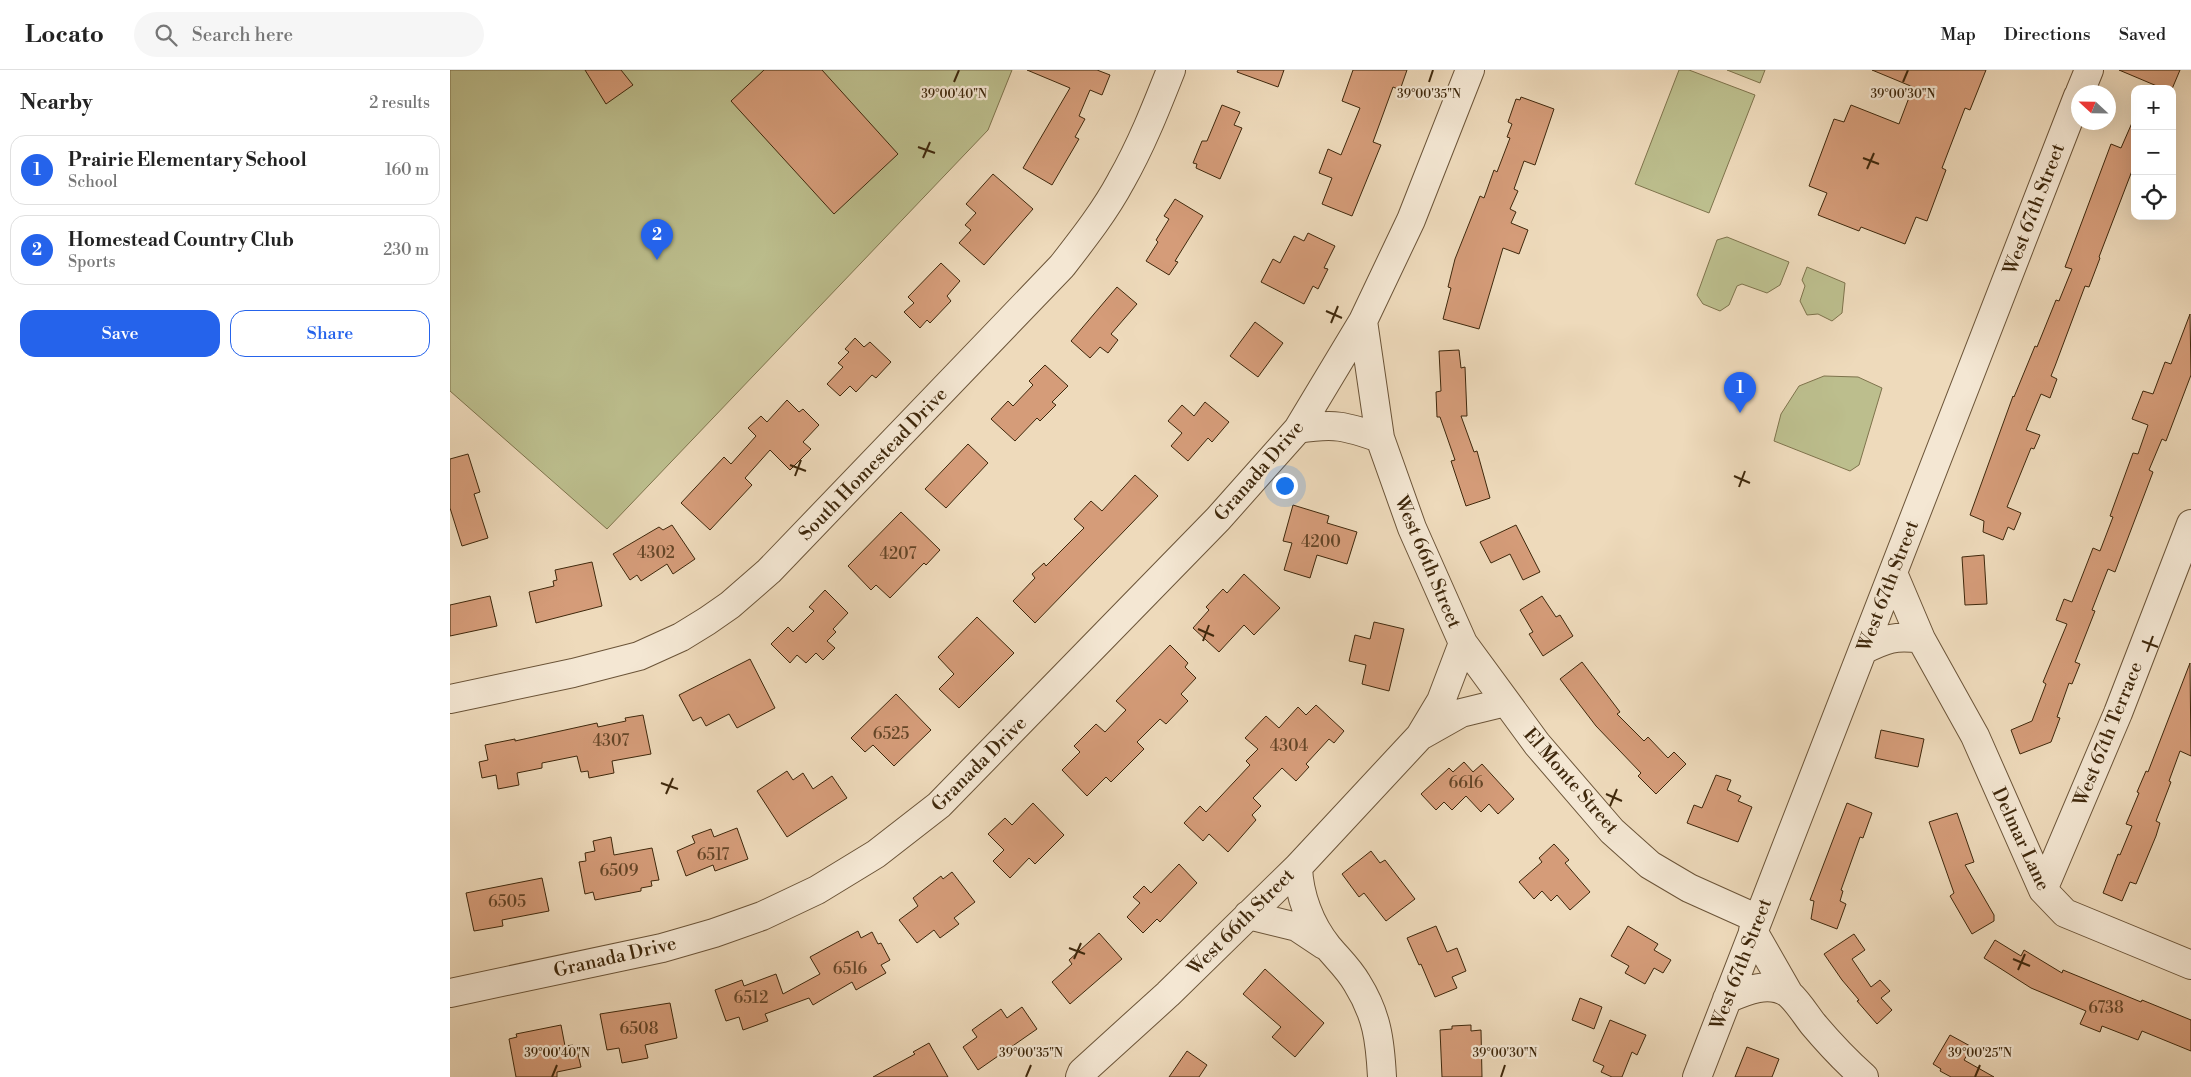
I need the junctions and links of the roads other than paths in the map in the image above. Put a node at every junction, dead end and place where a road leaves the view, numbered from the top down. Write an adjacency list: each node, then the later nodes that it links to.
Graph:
1 (1171, 70): 14 (street, South Homestead Drive)
2 (1470, 70): 6 (street)
3 (2089, 70): 4 (street, West 67th Street)
4 (2083, 85)
5 (2071, 115): 10 (street, West 67th Street)
6 (1363, 321): 7 (street, Granada Drive); 8 (street, West 66th Street)
7 (1298, 429): 8 (street); 25 (street, Granada Drive)
8 (1380, 438): 12 (street, West 66th Street)
9 (2191, 524): 18 (street, West 67th Terrace)
10 (1893, 573): 11 (street, Delmar Lane); 13 (street, West 67th Street)
11 (1921, 639): 13 (street); 17 (street, Delmar Lane)
12 (1463, 643): 15 (street, El Monte Street); 16 (street, West 66th Street)
13 (1863, 650): 22 (street, West 67th Street)
14 (450, 699)
15 (1506, 702): 16 (street); 22 (street, El Monte Street)
16 (1420, 736): 19 (street, West 66th Street)
17 (2016, 832): 18 (street); 20 (street, Delmar Lane)
18 (2069, 832): 20 (street, West 67th Terrace)
19 (1298, 866): 21 (street, West 66th Street); 23 (street)
20 (2043, 890): 24 (street, Delmar Lane)
21 (1248, 915): 23 (street); 28 (street, West 66th Street)
22 (1756, 925): 26 (street); 27 (street, West 67th Street)
23 (1328, 947): 29 (street)
24 (2191, 965)
25 (450, 993)
26 (1788, 994): 27 (street); 31 (street)
27 (1727, 999): 30 (street, West 67th Street)
28 (1079, 1076)
29 (1382, 1077)
30 (1697, 1077)
31 (1864, 1077)

